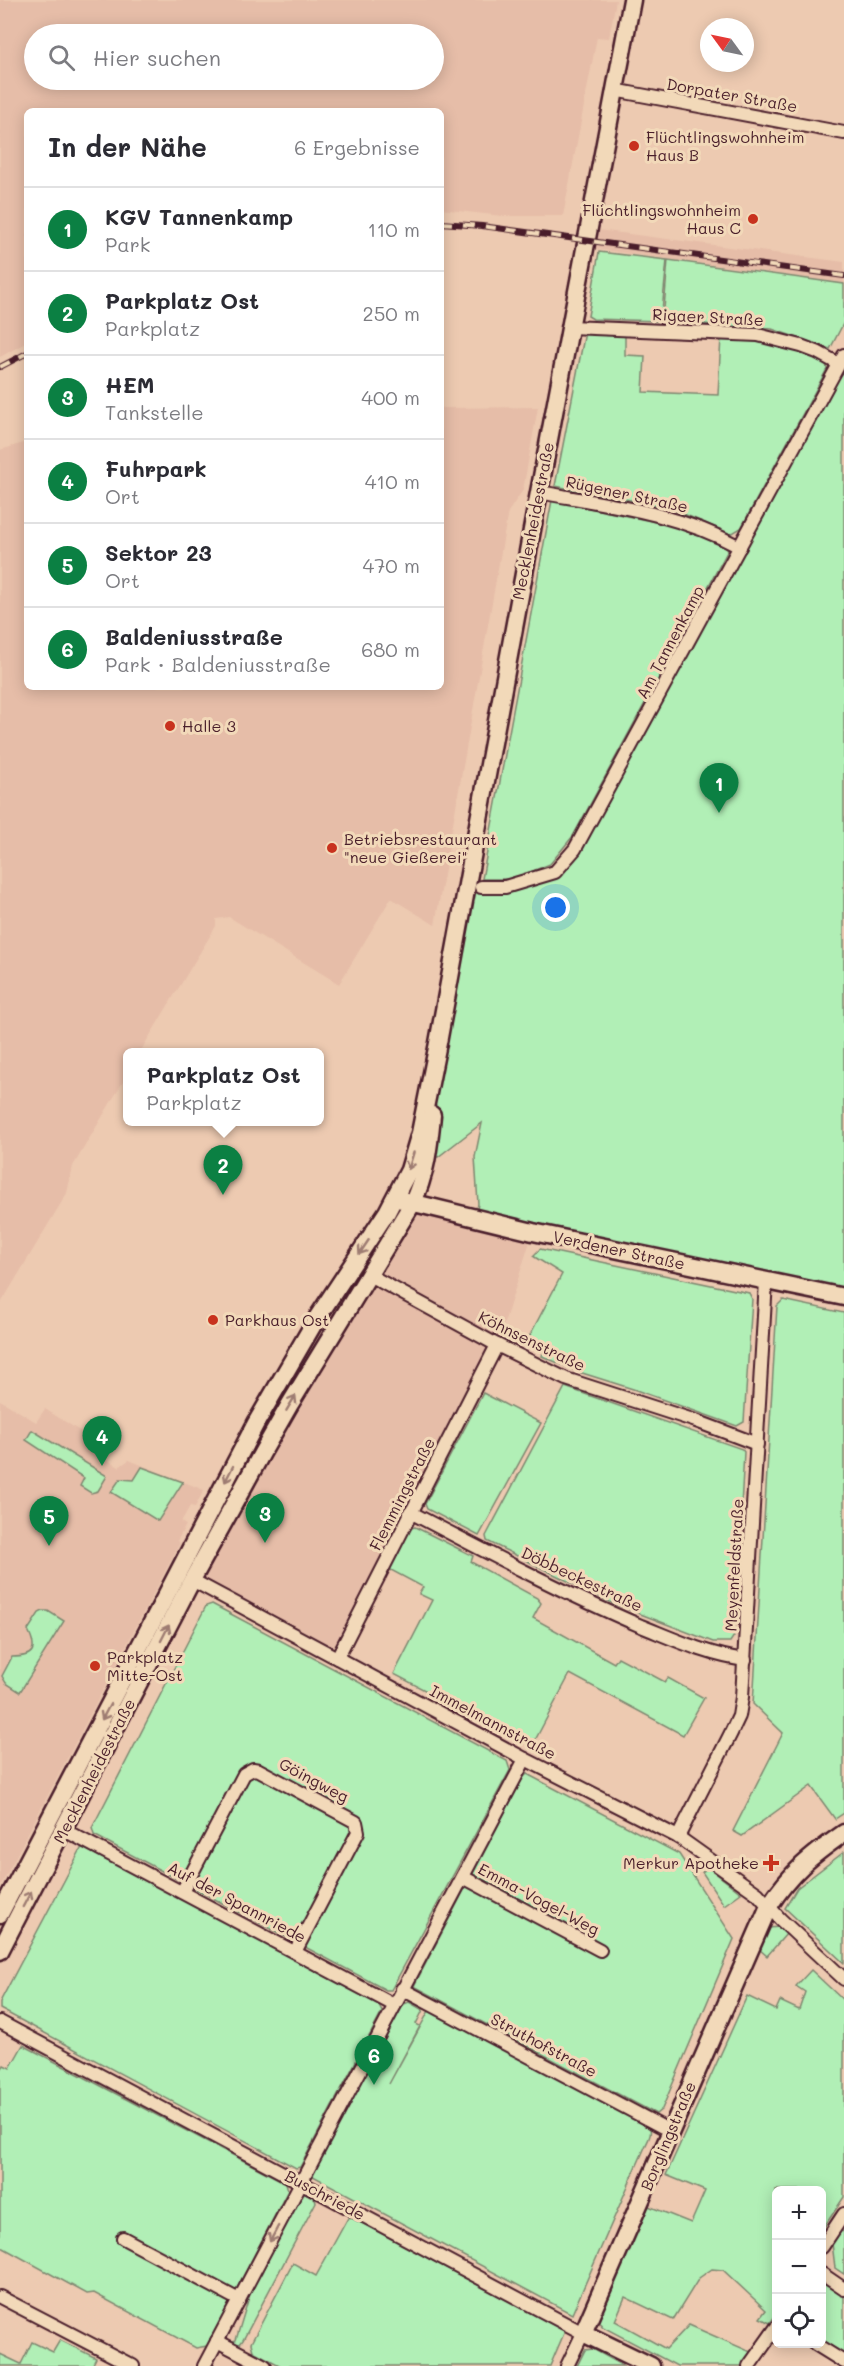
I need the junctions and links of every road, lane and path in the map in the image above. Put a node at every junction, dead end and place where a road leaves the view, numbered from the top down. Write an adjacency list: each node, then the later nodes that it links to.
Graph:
1 (632, 0): 2 (main road, Mecklenheidestraße)
2 (614, 90): 3 (street, Dorpater Straße); 4 (main road, Mecklenheidestraße)
3 (844, 133)
4 (570, 327): 5 (street, Rigaer Straße); 6 (main road, Mecklenheidestraße)
5 (841, 360): 7 (street, Am Tannenkamp)
6 (539, 492): 7 (street, Rügener Straße); 9 (main road, Mecklenheidestraße)
7 (740, 547): 8 (street, Am Tannenkamp)
8 (481, 886)
9 (438, 1043): 10 (main road, Mecklenheidestraße, one-way to 10); 11 (main road, Mecklenheidestraße)
10 (396, 1198): 11 (main road, Verdener Straße); 16 (main road, Mecklenheidestraße, one-way to 16)
11 (412, 1204): 12 (main road, Mecklenheidestraße); 13 (main road, Verdener Straße)
12 (369, 1275): 15 (street, Köhnsenstraße); 18 (main road, Mecklenheidestraße, one-way to 12)
13 (766, 1281): 14 (main road, Verdener Straße); 17 (street, Meyenfeldstraße)
14 (844, 1297)
15 (497, 1345): 17 (street, Köhnsenstraße); 19 (street, Flemmingstraße)
16 (256, 1423): 18 (main road); 21 (main road, Mecklenheidestraße, one-way to 21)
17 (757, 1444): 23 (street, Meyenfeldstraße)
18 (262, 1453): 20 (main road, Mecklenheidestraße)
19 (410, 1512): 22 (street, Flemmingstraße); 23 (street, Döbbeckestraße)
20 (192, 1580): 21 (main road); 22 (street, Immelmannstraße); 25 (main road, Mecklenheidestraße, one-way to 20)
21 (172, 1585): 31 (main road, Mecklenheidestraße, one-way to 31)
22 (337, 1658): 24 (street, Immelmannstraße)
23 (745, 1660): 27 (street, Meyenfeldstraße)
24 (525, 1759): 27 (street, Immelmannstraße); 28 (street)
25 (64, 1830): 29 (street, Auf der Spannriede); 33 (main road, Mecklenheidestraße, one-way to 25)
26 (844, 1833): 30 (main road, Borglingstraße)
27 (678, 1837): 30 (street, Immelmannstraße)
28 (463, 1877): 32 (street, Emma-Vogel-Weg); 36 (street)
29 (182, 1892): 34 (street, Auf der Spannriede); 34 (street, Göingweg)
30 (769, 1906): 35 (street, Immelmannstraße); 39 (main road, Borglingstraße)
31 (0, 1914)
32 (600, 1950)
33 (0, 1951)
34 (295, 1952): 37 (street, Auf der Spannriede)
35 (844, 1980)
36 (402, 1989): 37 (street); 39 (street, Struthofstraße)
37 (394, 2005): 40 (street)
38 (0, 2022): 40 (street, Buschriede)
39 (670, 2131): 48 (main road, Borglingstraße)
40 (301, 2182): 47 (street, one-way to 47); 48 (street, Buschriede)
41 (844, 2214): 43 (street)
42 (123, 2238): 47 (street)
43 (826, 2241)
44 (826, 2277): 45 (street)
45 (844, 2289)
46 (0, 2296): 53 (street)
47 (239, 2300): 50 (street)
48 (583, 2332): 56 (street, Borglingstraße); 57 (main road, Buschriede)
49 (772, 2332): 58 (street)
50 (217, 2341): 54 (street); 55 (street)
51 (823, 2348): 52 (street)
52 (844, 2362)
53 (133, 2366)
54 (204, 2366)
55 (265, 2366)
56 (567, 2366)
57 (651, 2366)
58 (749, 2366)

